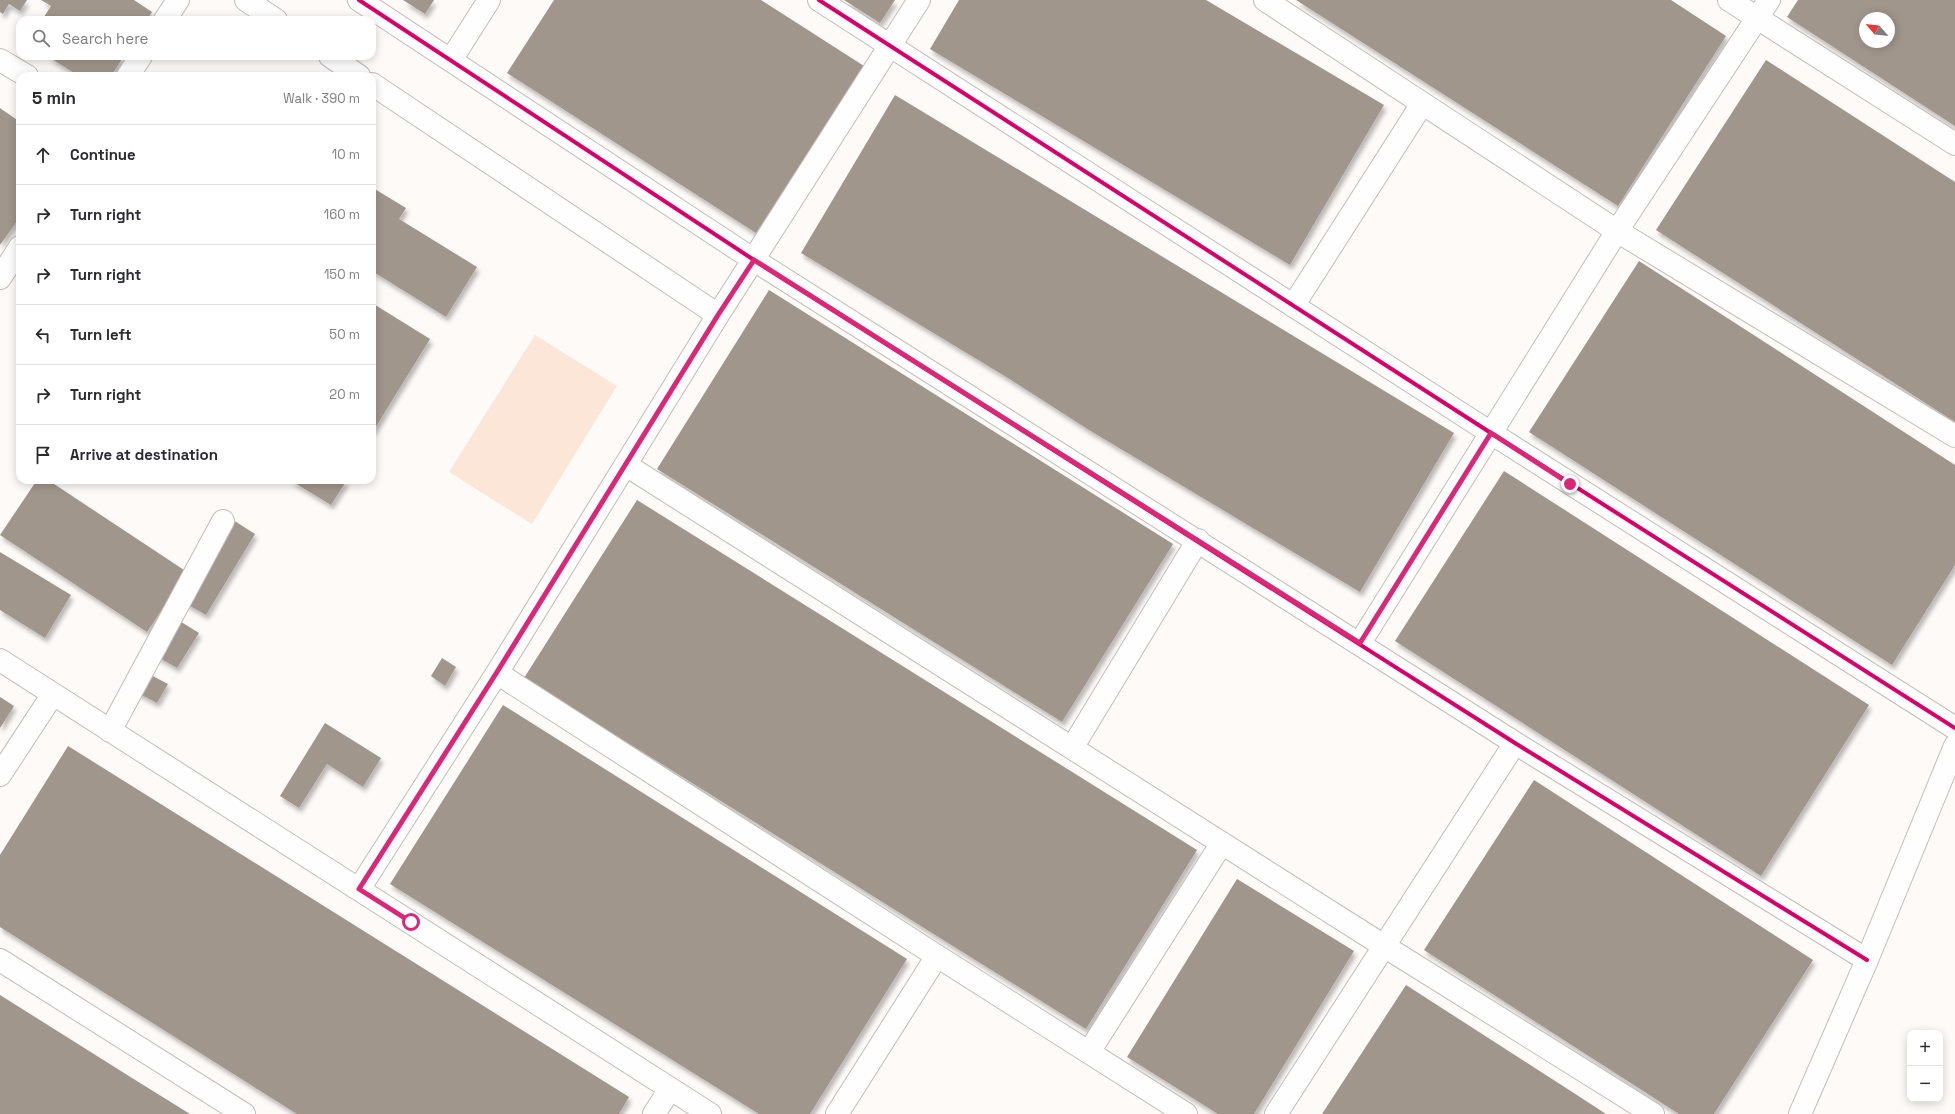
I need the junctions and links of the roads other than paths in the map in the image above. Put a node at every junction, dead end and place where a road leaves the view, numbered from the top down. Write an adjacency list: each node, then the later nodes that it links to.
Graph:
1 (178, 0): 10 (street)
2 (246, 0): 11 (street)
3 (360, 0): 16 (street)
4 (489, 0): 16 (street)
5 (818, 0): 12 (street)
6 (919, 0): 12 (street)
7 (1265, 0): 21 (street)
8 (1730, 0): 9 (street)
9 (1764, 9): 22 (street); 23 (street)
10 (168, 16)
11 (270, 16)
12 (888, 46): 25 (street); 27 (street)
13 (0, 60): 17 (street)
14 (138, 60): 18 (street)
15 (336, 60): 19 (street)
16 (451, 60): 25 (street)
17 (20, 72)
18 (131, 72)
19 (354, 72)
20 (376, 87): 28 (street)
21 (1422, 104): 23 (street); 27 (street)
22 (1955, 144)
23 (1618, 231): 29 (street); 30 (street)
24 (16, 253): 26 (street)
25 (754, 260): 28 (street); 33 (street)
26 (0, 278)
27 (1293, 306): 29 (street)
28 (718, 315): 31 (street)
29 (1491, 433): 34 (street); 38 (street)
30 (1955, 436)
31 (626, 465): 36 (street); 42 (street)
32 (222, 521): 39 (street)
33 (1198, 540): 34 (street); 42 (street)
34 (1360, 643): 40 (street)
35 (0, 660): 37 (street)
36 (497, 672): 45 (street); 47 (street)
37 (53, 694): 39 (street); 43 (street)
38 (1955, 728)
39 (110, 731): 45 (street)
40 (1515, 742): 46 (street); 49 (street)
41 (1955, 746): 49 (street)
42 (1072, 748): 44 (street)
43 (0, 775)
44 (1222, 843): 46 (street); 50 (street)
45 (359, 889): 51 (street)
46 (1384, 946): 57 (street); 58 (street)
47 (937, 956): 50 (street); 55 (street)
48 (0, 960): 52 (street)
49 (1867, 960): 59 (street)
50 (1089, 1052): 56 (street)
51 (670, 1089): 53 (street); 54 (street)
52 (244, 1114)
53 (654, 1114)
54 (710, 1114)
55 (837, 1114)
56 (1186, 1114)
57 (1276, 1114)
58 (1653, 1114)
59 (1800, 1114)

